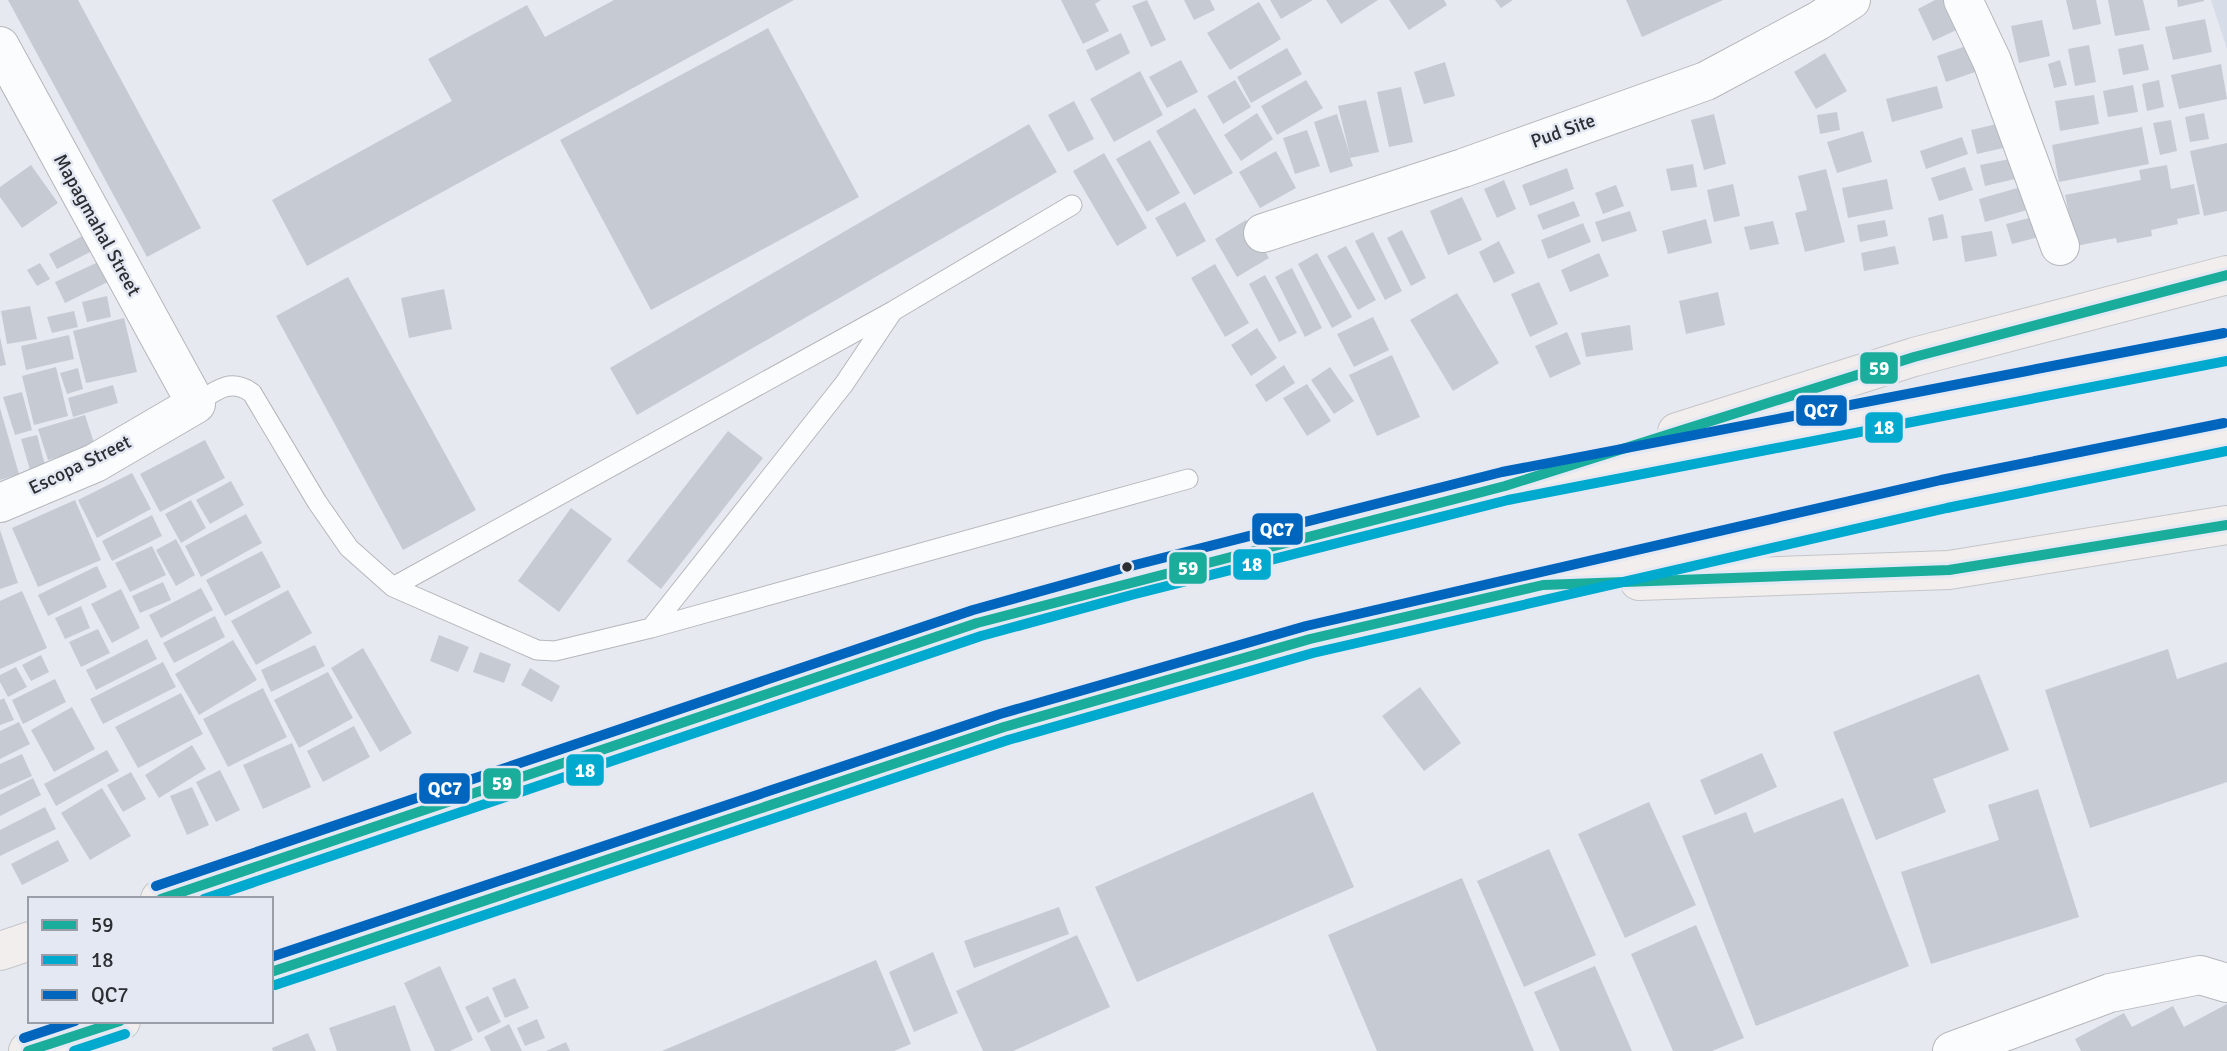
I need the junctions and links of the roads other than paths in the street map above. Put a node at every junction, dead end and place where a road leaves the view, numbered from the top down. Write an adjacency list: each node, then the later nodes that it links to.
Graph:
1 (1851, 0): 5 (street, Pud Site)
2 (1963, 0): 6 (street)
3 (0, 46): 10 (street, Mapagmahal Street)
4 (1072, 205): 8 (lane)
5 (1263, 233)
6 (2060, 246)
7 (2227, 275): 13 (main road)
8 (892, 311): 17 (lane); 18 (lane)
9 (2227, 347): 13 (main road)
10 (196, 404): 14 (street, Escopa Street); 17 (lane)
11 (2227, 437): 16 (main road)
12 (1188, 479): 18 (lane)
13 (1505, 486): 19 (main road)
14 (0, 503)
15 (2227, 525): 16 (main road)
16 (1543, 585): 22 (main road)
17 (393, 587): 18 (lane)
18 (651, 628)
19 (166, 897)
20 (28, 942): 21 (main road)
21 (0, 951)
22 (273, 971)
23 (2227, 983): 26 (street)
24 (115, 1023): 25 (main road)
25 (28, 1051)
26 (1952, 1051)

